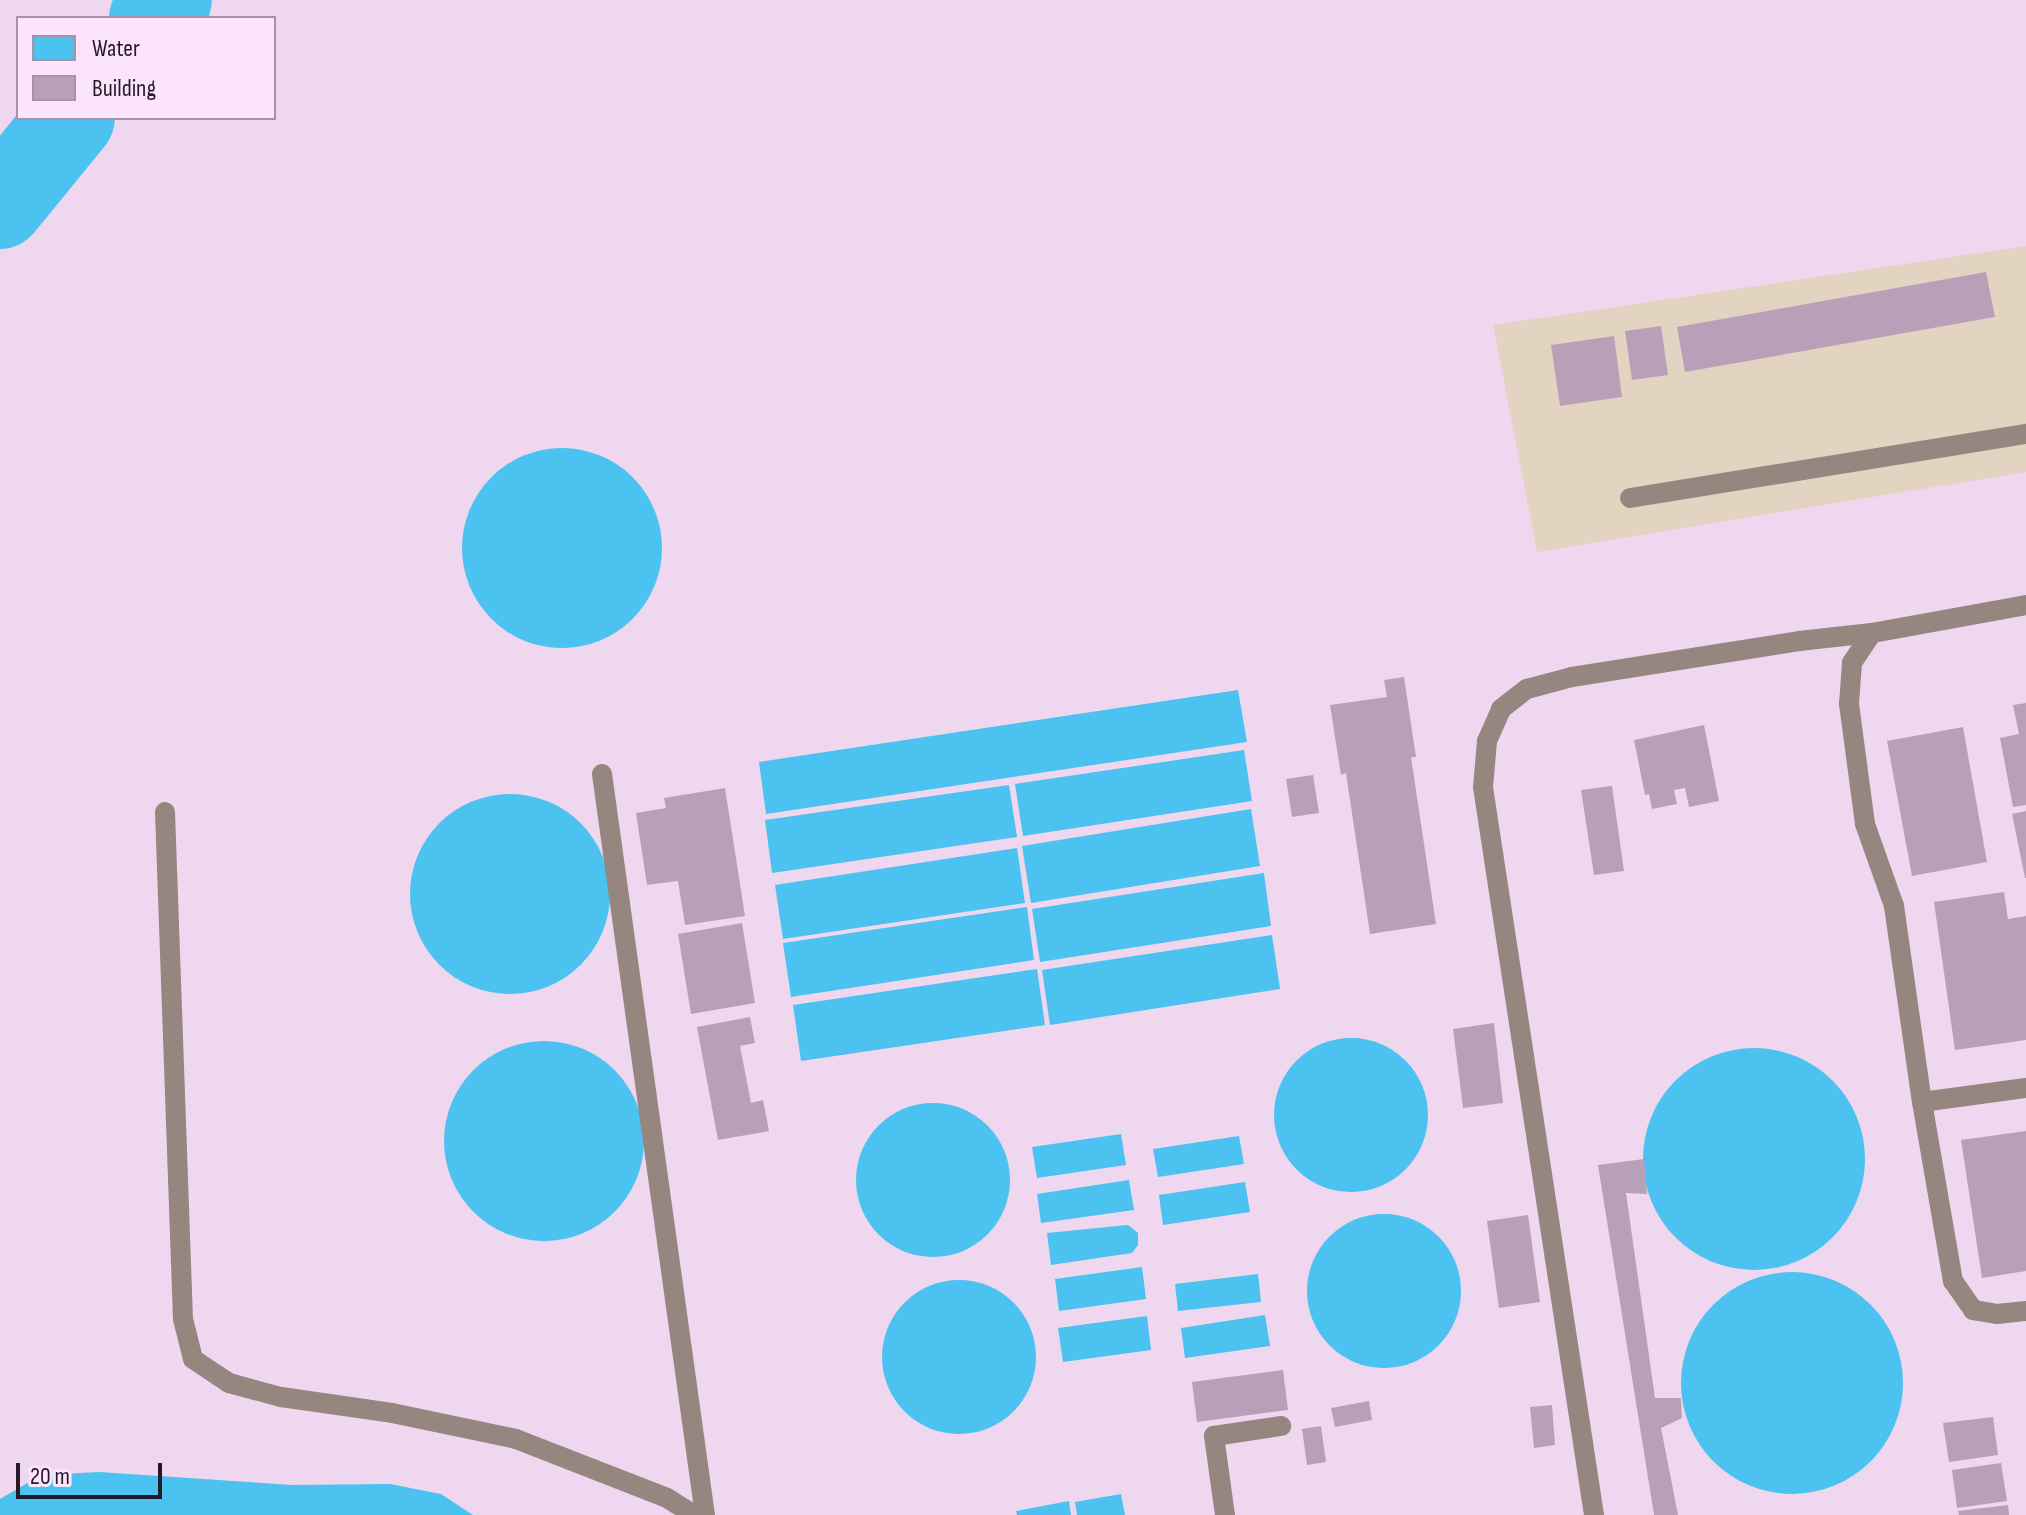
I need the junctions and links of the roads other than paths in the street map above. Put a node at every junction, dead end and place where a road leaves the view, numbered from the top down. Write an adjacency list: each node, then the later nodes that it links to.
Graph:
1 (2026, 434): 2 (lane)
2 (1630, 498)
3 (2026, 605): 4 (lane)
4 (1872, 633): 8 (lane); 14 (lane)
5 (602, 774): 12 (lane)
6 (165, 812): 11 (lane)
7 (2026, 1088): 8 (lane)
8 (1922, 1102): 9 (lane)
9 (2026, 1311)
10 (1281, 1426): 13 (lane)
11 (694, 1515)
12 (705, 1515)
13 (1225, 1515)
14 (1594, 1515)

